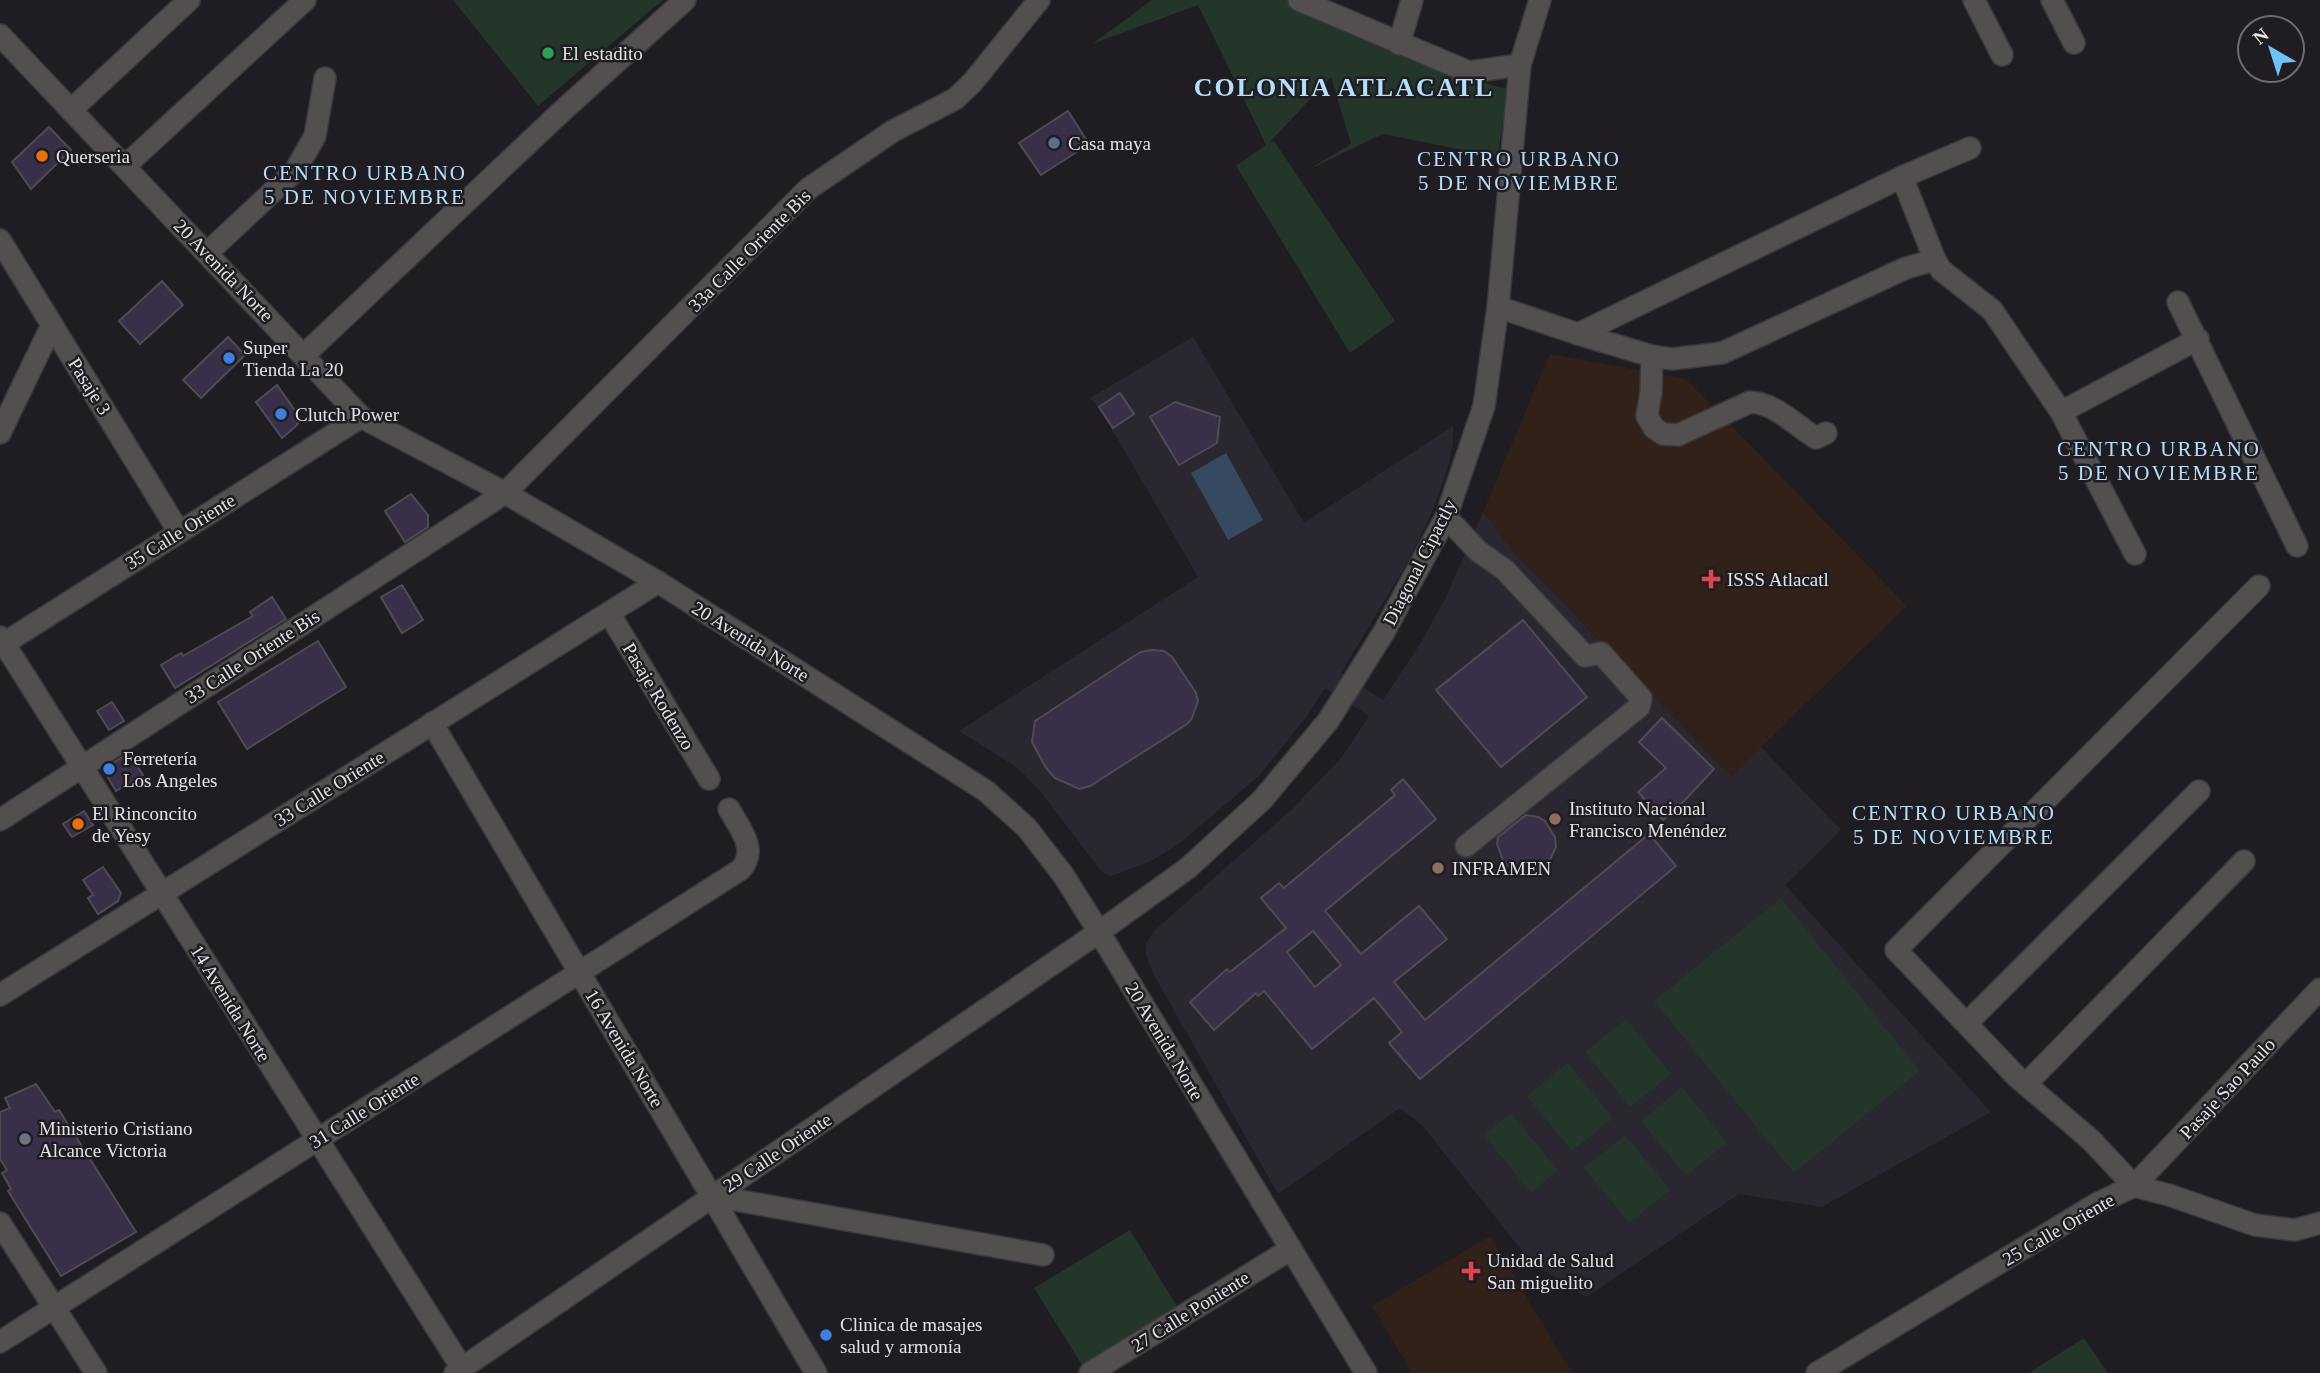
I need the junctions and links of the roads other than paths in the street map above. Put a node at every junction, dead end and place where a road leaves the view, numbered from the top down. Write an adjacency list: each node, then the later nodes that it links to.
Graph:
1 (189, 0): 16 (street)
2 (305, 0): 18 (street)
3 (685, 0): 28 (street)
4 (1039, 0): 34 (street, 33a Calle Oriente Bis)
5 (1412, 0): 12 (street)
6 (1540, 0): 14 (street, Diagonal Cipactly)
7 (1974, 0): 13 (street)
8 (2052, 0): 11 (street)
9 (1311, 3): 12 (street)
10 (0, 35): 16 (street, 20 Avenida Norte)
11 (2074, 43)
12 (1399, 44): 14 (street)
13 (2002, 55)
14 (1520, 65): 24 (street, Diagonal Cipactly)
15 (325, 78): 21 (street)
16 (71, 110): 18 (street, 20 Avenida Norte)
17 (1970, 148): 19 (street)
18 (125, 166): 21 (street, 20 Avenida Norte)
19 (1902, 177): 22 (street); 26 (street)
20 (0, 240): 25 (street, Pasaje 3)
21 (207, 253): 28 (street, 20 Avenida Norte)
22 (1935, 260): 29 (street); 30 (street)
23 (2178, 302): 27 (street)
24 (1499, 307): 26 (street); 35 (street, Diagonal Cipactly)
25 (52, 326): 32 (street); 36 (street, Pasaje 3)
26 (1578, 334): 29 (street)
27 (2198, 339): 30 (street); 37 (street)
28 (304, 355): 31 (street, 20 Avenida Norte)
29 (1652, 356): 33 (street)
30 (2061, 412): 38 (street)
31 (361, 417): 34 (street, 20 Avenida Norte); 36 (street, 35 Calle Oriente)
32 (0, 433)
33 (1826, 433)
34 (505, 493): 39 (street, 20 Avenida Norte); 44 (street, 33 Calle Oriente Bis)
35 (1446, 517): 49 (street); 52 (street, Diagonal Cipactly)
36 (179, 532): 42 (street, 35 Calle Oriente)
37 (2297, 546)
38 (2135, 554)
39 (658, 582): 41 (street, 33 Calle Oriente); 52 (street, 20 Avenida Norte)
40 (2259, 586): 56 (street)
41 (608, 613): 43 (street, 33 Calle Oriente); 45 (street, Pasaje Rodenzo)
42 (1, 642): 44 (street, 14 Avenida Norte)
43 (432, 723): 51 (street, 33 Calle Oriente); 53 (street, 16 Avenida Norte)
44 (83, 766): 48 (street, 33 Calle Oriente Bis); 51 (street, 14 Avenida Norte)
45 (709, 779)
46 (2199, 791): 56 (street)
47 (729, 809): 53 (street, 31 Calle Oriente)
48 (0, 820)
49 (1466, 846)
50 (2244, 861): 57 (street)
51 (162, 893): 55 (street, 33 Calle Oriente); 58 (street, 14 Avenida Norte)
52 (1099, 932): 60 (street, 29 Calle Oriente); 63 (street, 20 Avenida Norte)
53 (580, 973): 58 (street, 31 Calle Oriente); 60 (street, 16 Avenida Norte)
54 (2320, 989): 59 (street, Pasaje Sao Paulo)
55 (0, 995)
56 (1968, 1023): 57 (street)
57 (2026, 1084): 59 (street)
58 (317, 1140): 65 (street, 31 Calle Oriente); 67 (street, 14 Avenida Norte)
59 (2134, 1186): 62 (street, 25 Calle Oriente); 72 (street, 25 Calle Oriente)
60 (713, 1196): 64 (street); 67 (street, 29 Calle Oriente); 69 (street, 16 Avenida Norte)
61 (0, 1223): 65 (street)
62 (2320, 1223)
63 (1291, 1249): 70 (street, 27 Calle Poniente); 71 (street, 20 Avenida Norte)
64 (1043, 1255)
65 (54, 1307): 66 (street, 31 Calle Oriente); 68 (street)
66 (0, 1342)
67 (458, 1371)
68 (96, 1373)
69 (816, 1373)
70 (1090, 1373)
71 (1366, 1373)
72 (1817, 1373)

